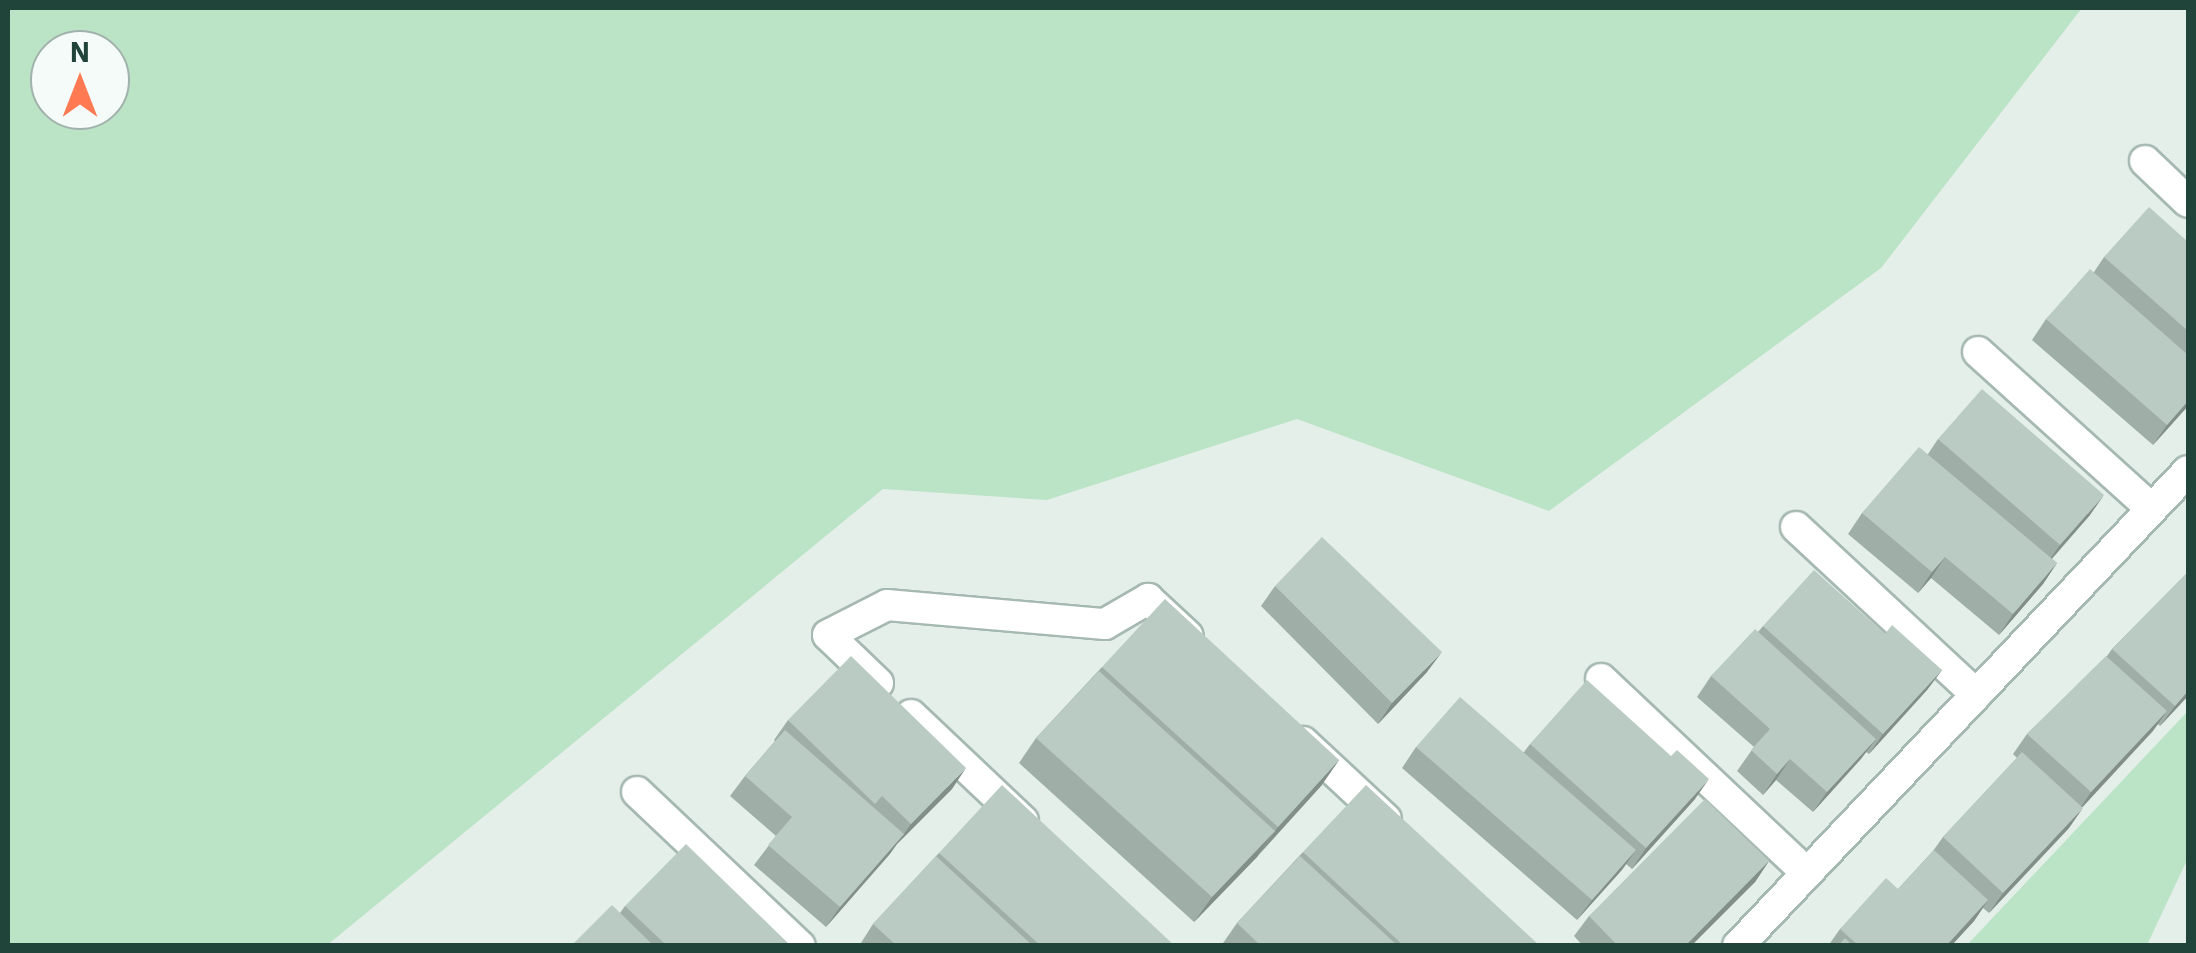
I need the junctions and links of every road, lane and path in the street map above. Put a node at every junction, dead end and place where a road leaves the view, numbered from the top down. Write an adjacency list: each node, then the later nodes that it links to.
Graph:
1 (2145, 161): 2 (street)
2 (2188, 202)
3 (1978, 352): 5 (street)
4 (2188, 471): 5 (street)
5 (2152, 509): 9 (street)
6 (1796, 526): 9 (street)
7 (1205, 652): 13 (street)
8 (1601, 678): 14 (street)
9 (1976, 694): 14 (street)
10 (1276, 717): 12 (street)
11 (637, 792): 15 (street)
12 (1405, 837)
13 (1042, 839)
14 (1808, 873): 16 (street)
15 (800, 946)
16 (1738, 946)

